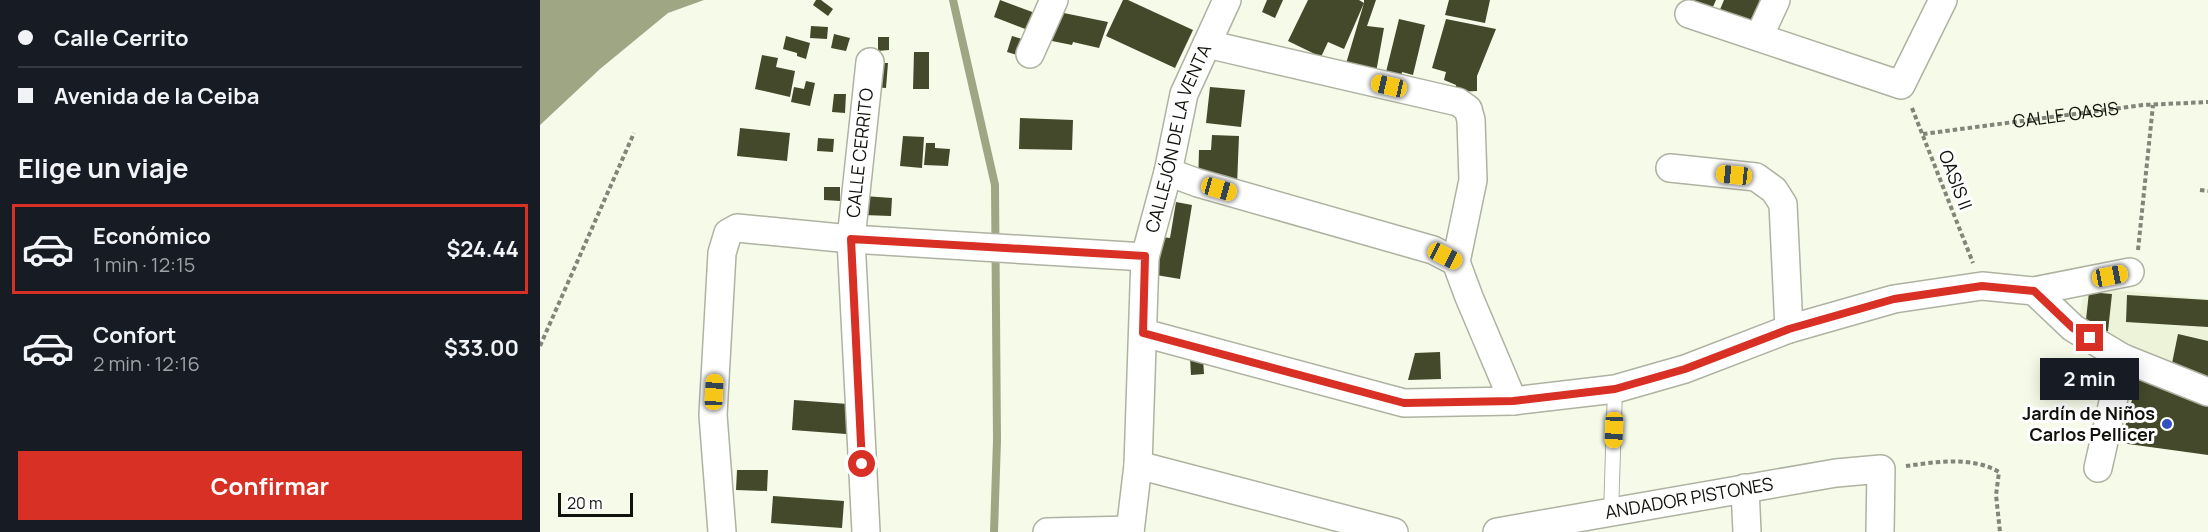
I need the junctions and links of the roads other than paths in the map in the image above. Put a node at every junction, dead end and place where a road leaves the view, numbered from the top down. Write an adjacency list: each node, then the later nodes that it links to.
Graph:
1 (1054, 0): 8 (street)
2 (1227, 0): 7 (street, CALLEJÓN DE LA VENTA)
3 (1776, 0): 6 (street)
4 (1943, 0): 6 (street)
5 (1689, 14): 6 (street)
6 (1760, 37)
7 (1207, 44): 11 (street, CALLEJÓN DE LA VENTA); 14 (street)
8 (1030, 54)
9 (870, 62): 12 (street, CALLE CERRITO)
10 (1670, 168): 17 (street)
11 (1168, 172): 13 (street, CALLEJÓN DE LA VENTA); 14 (street)
12 (851, 239): 13 (street); 28 (street); 29 (street, CALLE CERRITO)
13 (1145, 256): 18 (street, CALLEJÓN DE LA VENTA)
14 (1456, 262): 22 (street)
15 (2130, 272): 16 (street)
16 (2034, 291): 17 (street); 19 (street)
17 (1789, 329): 20 (street)
18 (1143, 333): 22 (street); 23 (street, CALLEJÓN DE LA VENTA)
19 (2123, 358): 21 (street); 24 (street)
20 (1615, 389): 22 (street); 26 (lane)
21 (2208, 392)
22 (1513, 401)
23 (1138, 465): 27 (street, CALLEJÓN DE LA VENTA); 31 (street)
24 (2098, 468)
25 (1745, 488): 26 (street, ANDADOR PISTONES); 33 (street); 34 (street, ANDADOR PISTONES)
26 (1612, 523): 32 (street, ANDADOR PISTONES)
27 (1130, 531): 30 (street)
28 (722, 532)
29 (866, 532)
30 (1047, 532)
31 (1394, 532)
32 (1497, 532)
33 (1747, 532)
34 (1880, 532)

